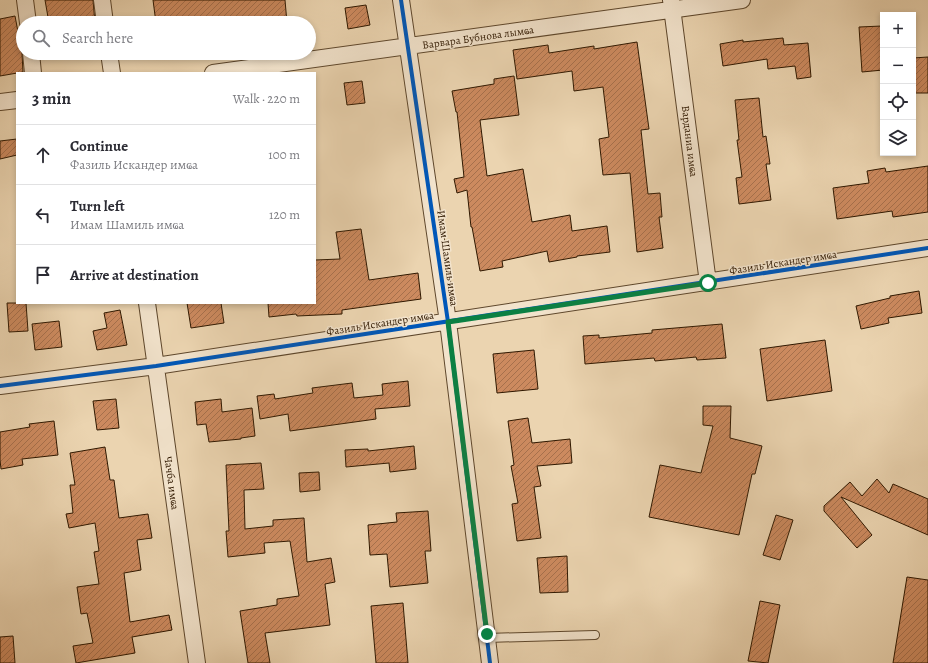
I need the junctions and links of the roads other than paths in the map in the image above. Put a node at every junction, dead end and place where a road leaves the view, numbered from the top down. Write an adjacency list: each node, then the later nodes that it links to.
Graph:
1 (25, 0): 6 (street)
2 (102, 0): 7 (street)
3 (401, 0): 8 (street, Имам Шамиль имҩа)
4 (742, 0): 5 (street, Варвара Бубнова лымҩа)
5 (672, 5): 8 (street, Варвара Бубнова лымҩа); 19 (street, Варданиа имҩа)
6 (27, 16)
7 (104, 16)
8 (408, 46): 9 (street, Варвара Бубнова лымҩа); 21 (street, Имам Шамиль имҩа)
9 (316, 59)
10 (32, 60): 13 (street)
11 (111, 60): 14 (street)
12 (307, 60): 15 (street, Варвара Бубнова лымҩа)
13 (33, 72)
14 (112, 72)
15 (220, 72)
16 (16, 100): 17 (street)
17 (0, 102)
18 (928, 248): 19 (street, Фазиль Искандер имҩа)
19 (708, 283): 21 (street, Фазиль Искандер имҩа)
20 (147, 304): 22 (street, Чачба имҩа)
21 (448, 322): 22 (street, Фазиль Искандер имҩа); 25 (street, Имам Шамиль имҩа)
22 (156, 366): 23 (street, Фазиль Искандер имҩа); 26 (street, Чачба имҩа)
23 (0, 386)
24 (595, 635): 25 (lane)
25 (487, 638): 27 (street, Имам Шамиль имҩа)
26 (197, 663)
27 (490, 663)

